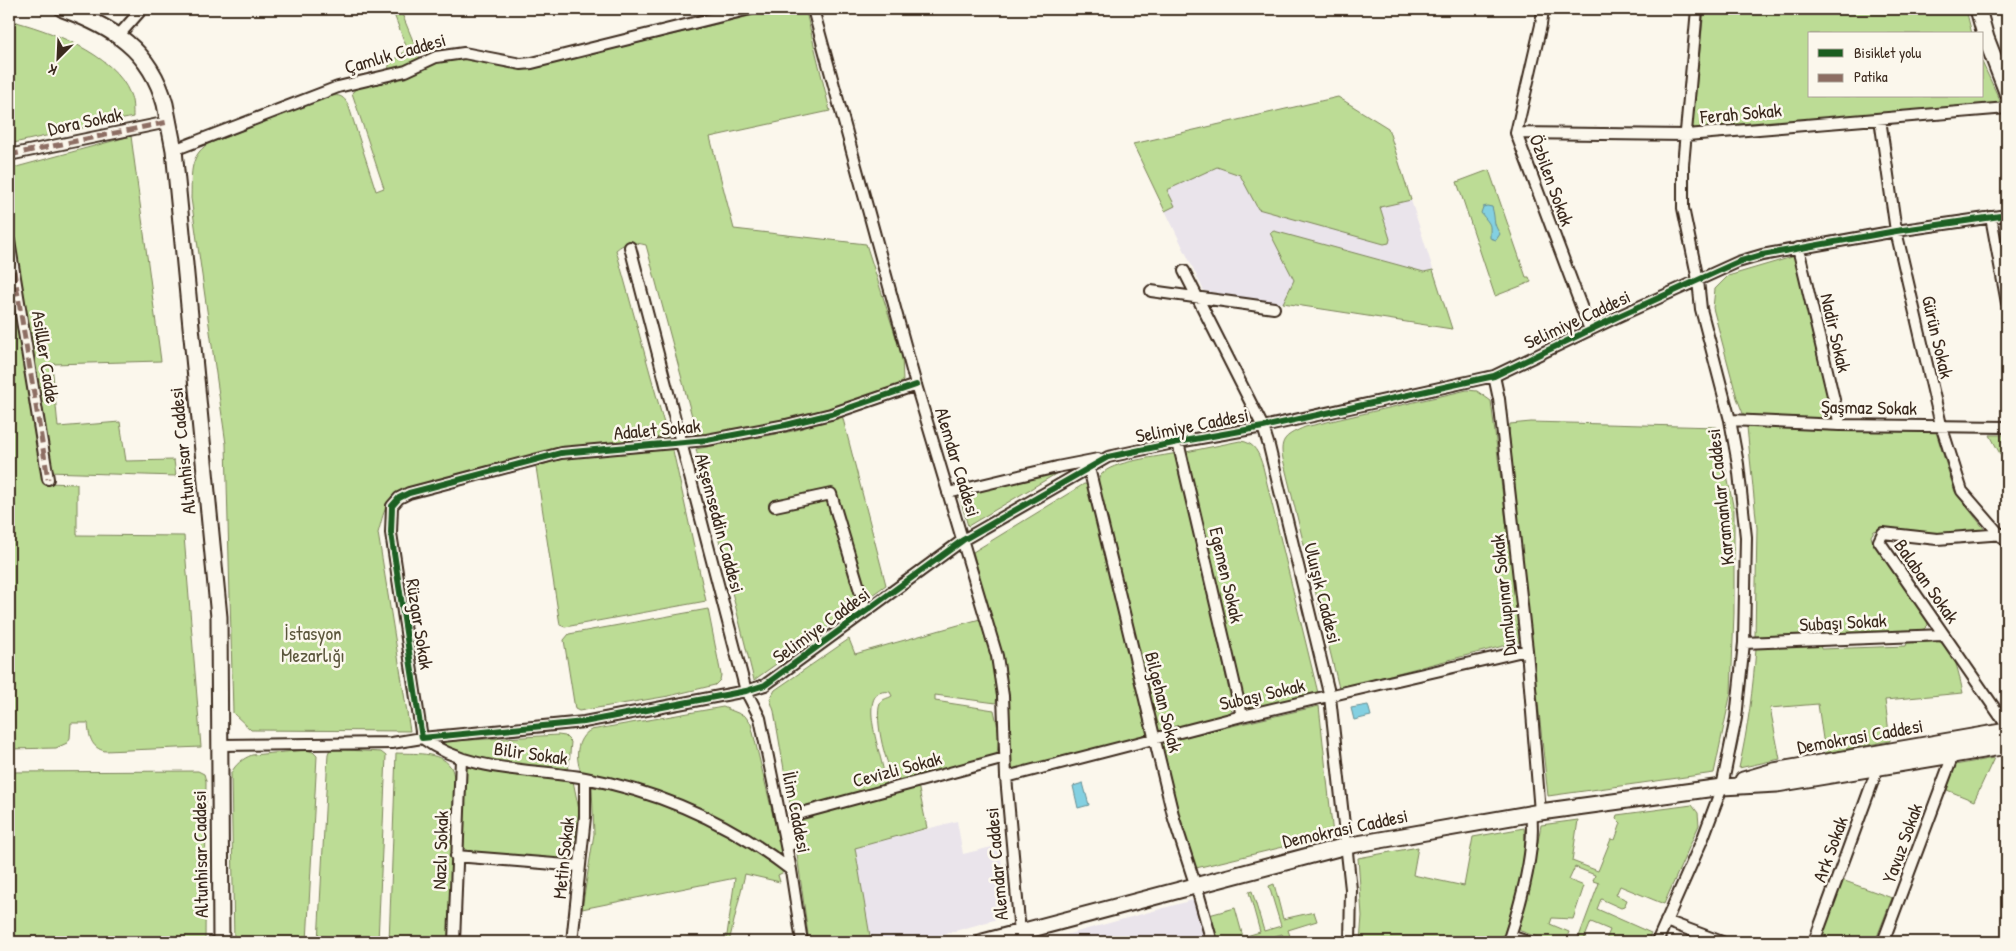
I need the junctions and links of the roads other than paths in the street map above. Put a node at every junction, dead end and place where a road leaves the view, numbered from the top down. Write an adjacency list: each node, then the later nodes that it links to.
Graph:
1 (66, 9): 8 (main road, Altunhisar Caddesi)
2 (142, 9): 8 (street)
3 (750, 9): 15 (street, Çamlık Caddesi)
4 (813, 9): 31 (street, Alemdar Caddesi)
5 (1543, 9): 13 (street, Özbilen Sokak)
6 (1697, 9): 14 (street, Karamanlar Caddesi)
7 (1978, 9): 9 (main road)
8 (119, 35): 12 (main road, Altunhisar Caddesi)
9 (2007, 92)
10 (2007, 108): 11 (street, Ferah Sokak)
11 (1880, 120): 14 (street, Ferah Sokak); 19 (street, Gürün Sokak)
12 (168, 122): 15 (main road, Altunhisar Caddesi); 16 (street, Dora Sokak)
13 (1516, 133): 14 (street, Ferah Sokak); 29 (street, Özbilen Sokak)
14 (1687, 135): 24 (street, Karamanlar Caddesi)
15 (174, 150): 58 (main road, Altunhisar Caddesi)
16 (9, 155)
17 (2007, 215): 18 (street, Selimiye Caddesi)
18 (1991, 217): 19 (street, Selimiye Caddesi); 27 (street)
19 (1896, 230): 22 (street, Selimiye Caddesi); 34 (street, Gürün Sokak)
20 (9, 241): 41 (street, Asilller Cadde)
21 (630, 247): 37 (street, Akşemseddin Caddesi)
22 (1798, 248): 24 (street, Selimiye Caddesi); 33 (street, Nadir Sokak)
23 (1184, 271): 26 (street, Uluışık Caddesi)
24 (1698, 280): 29 (street, Selimiye Caddesi); 32 (street, Karamanlar Caddesi)
25 (1152, 292): 26 (street)
26 (1197, 297): 28 (street); 36 (street, Uluışık Caddesi)
27 (2007, 303)
28 (1274, 308)
29 (1590, 330): 30 (street, Selimiye Caddesi)
30 (1494, 376): 36 (street, Selimiye Caddesi); 51 (street, Dumlupınar Sokak)
31 (916, 385): 37 (street, Adalet Sokak); 42 (street, Alemdar Caddesi)
32 (1730, 420): 33 (street, Şaşmaz Sokak); 50 (street, Karamanlar Caddesi)
33 (1840, 425): 34 (street, Şaşmaz Sokak)
34 (1941, 426): 35 (street, Şaşmaz Sokak); 45 (street, Gürün Sokak)
35 (2007, 427)
36 (1263, 428): 38 (street, Selimiye Caddesi); 53 (street, Uluışık Caddesi)
37 (681, 441): 44 (street, Adalet Sokak); 52 (street, Akşemseddin Caddesi)
38 (1178, 442): 39 (street, Selimiye Caddesi); 54 (street, Egemen Sokak)
39 (1108, 457): 40 (street, Selimiye Caddesi); 42 (street)
40 (1089, 468): 46 (street, Selimiye Caddesi); 57 (street, Bilgehan Sokak)
41 (48, 479)
42 (948, 493): 46 (street, Alemdar Caddesi)
43 (775, 506): 48 (street)
44 (390, 515): 56 (street, Rüzgar Sokak)
45 (2003, 534): 47 (street, Gürün Sokak); 49 (street, Balaban Sokak)
46 (963, 540): 48 (street, Selimiye Caddesi); 61 (street, Alemdar Caddesi)
47 (2007, 543)
48 (866, 611): 52 (street, Selimiye Caddesi)
49 (1943, 635): 50 (street, Subaşı Sokak); 55 (street, Balaban Sokak)
50 (1744, 643): 66 (street, Karamanlar Caddesi)
51 (1527, 650): 53 (street, Subaşı Sokak); 67 (street, Dumlupınar Sokak)
52 (746, 691): 56 (street, Selimiye Caddesi); 71 (street, İlim Caddesi)
53 (1330, 697): 54 (street, Subaşı Sokak); 68 (street, Uluışık Caddesi)
54 (1242, 716): 57 (street, Subaşı Sokak)
55 (2007, 728): 66 (main road, Demokrasi Caddesi)
56 (422, 738): 58 (street); 62 (street, Bilir Sokak)
57 (1155, 739): 65 (street, Subaşı Sokak); 72 (street, Bilgehan Sokak)
58 (220, 745): 76 (main road, Altunhisar Caddesi)
59 (2007, 746): 60 (main road, Demokrasi Caddesi)
60 (1953, 755): 63 (main road, Demokrasi Caddesi); 87 (street, Yavuz Sokak)
61 (1005, 758): 65 (street, Alemdar Caddesi); 71 (street, Cevizli Sokak)
62 (461, 759): 64 (street, Bilir Sokak); 69 (street, Nazlı Sokak)
63 (1878, 767): 66 (main road, Demokrasi Caddesi); 86 (street, Ark Sokak)
64 (585, 778): 70 (street, Metin Sokak); 71 (street, Bilir Sokak)
65 (1006, 778): 74 (street, Alemdar Caddesi)
66 (1722, 787): 67 (main road, Demokrasi Caddesi); 73 (street, Karamanlar Caddesi)
67 (1536, 812): 68 (main road, Demokrasi Caddesi); 75 (street, Dumlupınar Sokak)
68 (1346, 846): 72 (main road, Demokrasi Caddesi); 82 (street, Uluışık Caddesi)
69 (456, 856): 70 (street); 77 (street, Nazlı Sokak)
70 (579, 866): 78 (street, Metin Sokak)
71 (791, 870): 79 (street, İlim Caddesi)
72 (1195, 885): 74 (main road, Demokrasi Caddesi); 81 (street, Bilgehan Sokak)
73 (1666, 921): 84 (street, Karamanlar Caddesi); 85 (street)
74 (1020, 933): 80 (main road, Demokrasi Caddesi)
75 (1509, 939): 83 (street)
76 (222, 942)
77 (454, 942)
78 (572, 942)
79 (802, 942)
80 (983, 942)
81 (1212, 942)
82 (1350, 942)
83 (1528, 942)
84 (1656, 942)
85 (1722, 942)
86 (1814, 942)
87 (1883, 942)

